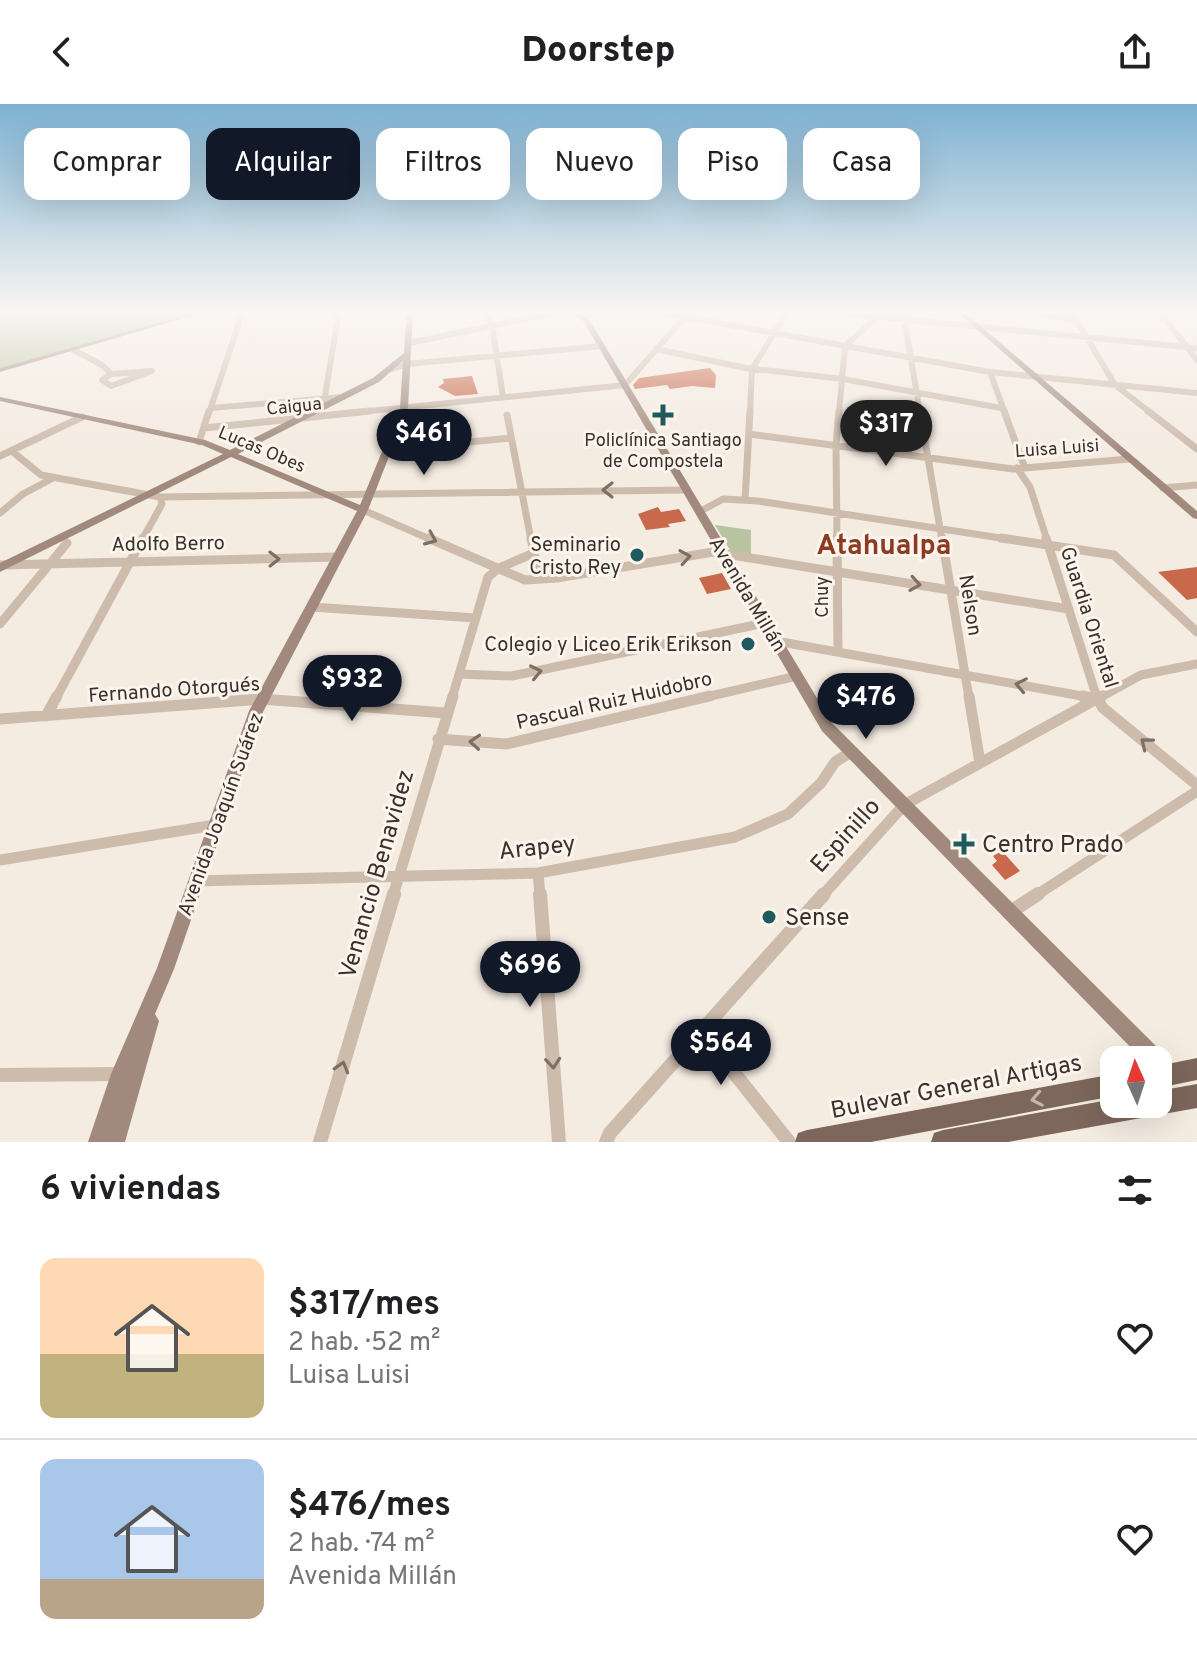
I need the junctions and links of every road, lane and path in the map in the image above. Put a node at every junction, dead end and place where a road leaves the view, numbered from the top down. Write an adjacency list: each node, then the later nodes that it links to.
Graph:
1 (36, 359): 21 (street)
2 (90, 359): 23 (street)
3 (227, 359): 32 (street)
4 (331, 359): 33 (street)
5 (399, 359): 19 (street)
6 (407, 359): 18 (street, Avenida Joaquín Suárez)
7 (466, 359): 18 (street)
8 (497, 359): 30 (street)
9 (610, 359): 26 (street, Avenida Millán)
10 (647, 359): 26 (street)
11 (706, 359): 20 (street)
12 (758, 359): 20 (street)
13 (844, 359): 25 (street, Chuy)
14 (910, 359): 28 (street, Nelson)
15 (918, 359): 22 (street)
16 (1014, 359): 24 (street)
17 (1100, 359): 27 (street)
18 (407, 368): 19 (street); 33 (street); 34 (street, Avenida Joaquín Suárez)
19 (392, 369): 33 (street)
20 (752, 369): 25 (street); 40 (street)
21 (0, 370)
22 (990, 372): 24 (street); 35 (street, Guardia Oriental)
23 (111, 374): 23 (street)
24 (1033, 376): 27 (street); 50 (street)
25 (843, 379): 28 (street); 43 (street, Chuy)
26 (625, 385): 30 (street, Caigua); 55 (street, Avenida Millán)
27 (1115, 385): 29 (street); 44 (street)
28 (916, 393): 35 (street); 49 (street, Nelson)
29 (1197, 393)
30 (503, 397): 34 (street, Caigua)
31 (0, 399): 37 (street, Lucas Obes)
32 (211, 408): 33 (street, Caigua); 39 (street)
33 (323, 408): 34 (street, Caigua); 38 (street); 47 (street)
34 (404, 408): 45 (street, Avenida Joaquín Suárez)
35 (1001, 408): 51 (street, Guardia Oriental)
36 (507, 415): 41 (street)
37 (82, 417): 42 (street, Lucas Obes); 46 (street)
38 (302, 420): 39 (street, Caigua); 47 (street)
39 (204, 428): 42 (street)
40 (749, 434): 43 (street, Luisa Luisi); 61 (street)
41 (511, 438): 45 (street); 56 (street)
42 (199, 442): 47 (street, Lucas Obes)
43 (836, 445): 49 (street, Luisa Luisi); 65 (street, Chuy)
44 (1197, 449)
45 (388, 450): 58 (street, Avenida Joaquín Suárez)
46 (13, 452): 48 (street); 52 (street)
47 (235, 455): 57 (street, Lucas Obes); 59 (street); 60 (street)
48 (0, 456)
49 (927, 457): 51 (street, Luisa Luisi); 67 (street, Nelson)
50 (1129, 459): 51 (street, Luisa Luisi); 54 (street)
51 (1021, 468): 69 (street, Guardia Oriental)
52 (53, 478): 59 (street); 64 (street)
53 (1197, 485): 54 (street)
54 (1163, 488): 66 (street)
55 (686, 490): 56 (street, one-way to 56); 63 (street, Avenida Millán)
56 (523, 491): 58 (street); 70 (street)
57 (325, 493): 58 (street); 60 (street); 62 (street, Lucas Obes)
58 (370, 493): 62 (street, Avenida Joaquín Suárez)
59 (148, 496): 60 (street); 76 (street)
60 (160, 497): 68 (street); 73 (street)
61 (745, 500): 63 (street); 65 (street)
62 (363, 510): 72 (street, Avenida Joaquín Suárez); 77 (street, Lucas Obes, one-way to 77)
63 (699, 512): 71 (street, Avenida Millán)
64 (0, 513)
65 (837, 513): 67 (street); 78 (street, Chuy)
66 (1197, 516)
67 (940, 529): 69 (street); 81 (street, Nelson)
68 (67, 543): 74 (street); 75 (street)
69 (1047, 545): 83 (street, Guardia Oriental); 88 (street)
70 (534, 553): 77 (street); 80 (street)
71 (723, 553): 78 (street); 80 (street, one-way to 71); 86 (street, Avenida Millán)
72 (337, 557): 73 (street, Adolfo Berro, one-way to 72); 82 (street, Avenida Joaquín Suárez)
73 (132, 562): 75 (street, Adolfo Berro); 98 (street)
74 (24, 564): 75 (street, Adolfo Berro); 76 (street, Adolfo Berro); 79 (street)
75 (51, 564): 84 (street)
76 (2, 566)
77 (499, 568): 80 (street, Lucas Obes); 85 (street, Venancio Benavidez)
78 (838, 572): 81 (street, one-way to 81); 90 (street, Chuy)
79 (0, 577)
80 (539, 579)
81 (950, 590): 83 (street); 93 (street, Nelson)
82 (311, 607): 85 (street); 95 (street, Avenida Joaquín Suárez)
83 (1069, 609): 96 (street, Guardia Oriental)
84 (4, 615): 87 (street)
85 (476, 618): 92 (street, Venancio Benavidez)
86 (765, 623): 89 (street, Avenida Millán); 92 (street, one-way to 86)
87 (0, 624)
88 (1197, 632)
89 (776, 641): 90 (street); 94 (street, Avenida Millán)
90 (838, 651): 93 (street)
91 (1197, 664): 96 (street, Espinillo)
92 (459, 674): 97 (street, Venancio Benavidez)
93 (964, 674): 96 (street, one-way to 93); 102 (street, Nelson)
94 (797, 676): 100 (street, Pascual Ruiz Huidobro, one-way to 100); 101 (street, Avenida Millán)
95 (261, 699): 97 (street, Fernando Otorgués); 98 (street, Fernando Otorgués); 105 (street, Avenida Joaquín Suárez)
96 (1097, 699): 102 (street, Espinillo); 103 (street, Guardia Oriental, one-way to 96)
97 (446, 713): 100 (street, Venancio Benavidez)
98 (46, 716): 99 (street, Fernando Otorgués)
99 (0, 719)
100 (438, 739): 108 (street, Venancio Benavidez)
101 (851, 752): 104 (street, Avenida Millán); 107 (street, Arapey)
102 (980, 763): 104 (street, Espinillo)
103 (1197, 788): 110 (street)
104 (904, 805): 110 (street, Avenida Millán); 111 (street, Espinillo)
105 (215, 825): 106 (street); 109 (street, Avenida Joaquín Suárez)
106 (0, 860)
107 (538, 873): 108 (street, Arapey); 125 (street, one-way to 125)
108 (398, 875): 109 (street, Arapey); 124 (street, Venancio Benavidez, one-way to 108)
109 (195, 881): 115 (street, Avenida Joaquín Suárez)
110 (1009, 913): 112 (street, Avenida Millán)
111 (700, 1030): 126 (street, Espinillo); 127 (street)
112 (1139, 1046)
113 (1172, 1068): 114 (main road)
114 (1197, 1069)
115 (128, 1074): 116 (street); 122 (street, Avenida Joaquín Suárez); 123 (street, Avenida Joaquín Suárez)
116 (0, 1075)
117 (1172, 1077): 119 (street, Avenida Millán)
118 (1100, 1088): 128 (main road, Bulevar General Artigas, one-way to 128)
119 (1196, 1098): 120 (main road)
120 (1172, 1101)
121 (1100, 1113): 129 (main road)
122 (98, 1142)
123 (115, 1142)
124 (320, 1142)
125 (559, 1142)
126 (606, 1142)
127 (789, 1142)
128 (807, 1142)
129 (943, 1142)

